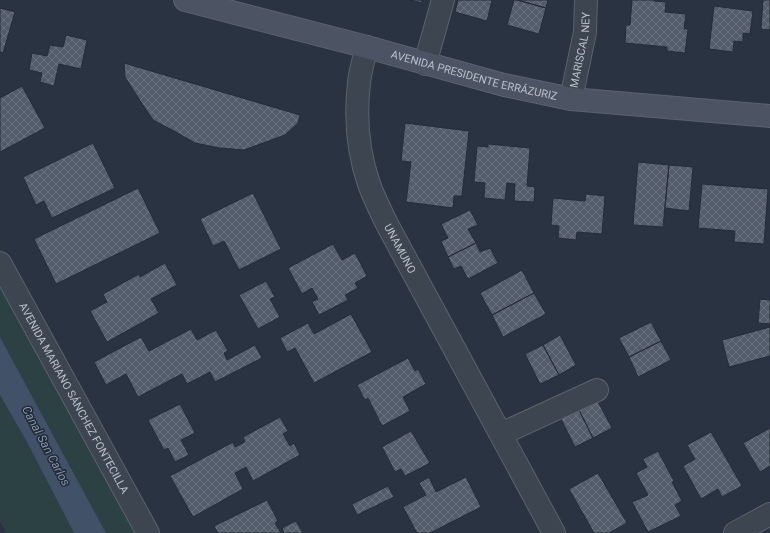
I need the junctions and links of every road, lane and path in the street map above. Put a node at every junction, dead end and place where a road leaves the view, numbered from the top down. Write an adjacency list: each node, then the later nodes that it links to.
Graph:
1 (185, 0): 4 (main road, AVENIDA PRESIDENTE ERRÁZURIZ)
2 (443, 0): 5 (street)
3 (586, 0): 6 (street, MARISCAL NEY)
4 (367, 47): 5 (main road, AVENIDA PRESIDENTE ERRÁZURIZ); 10 (street, UNAMUNO)
5 (425, 64): 6 (main road, AVENIDA PRESIDENTE ERRÁZURIZ)
6 (571, 99): 7 (main road, AVENIDA PRESIDENTE ERRÁZURIZ)
7 (770, 116)
8 (0, 263): 12 (street, AVENIDA MARIANO SÁNCHEZ FONTECILLA)
9 (597, 390): 10 (street)
10 (501, 434): 13 (street, UNAMUNO)
11 (770, 514): 14 (street)
12 (148, 533)
13 (554, 533)
14 (735, 533)

